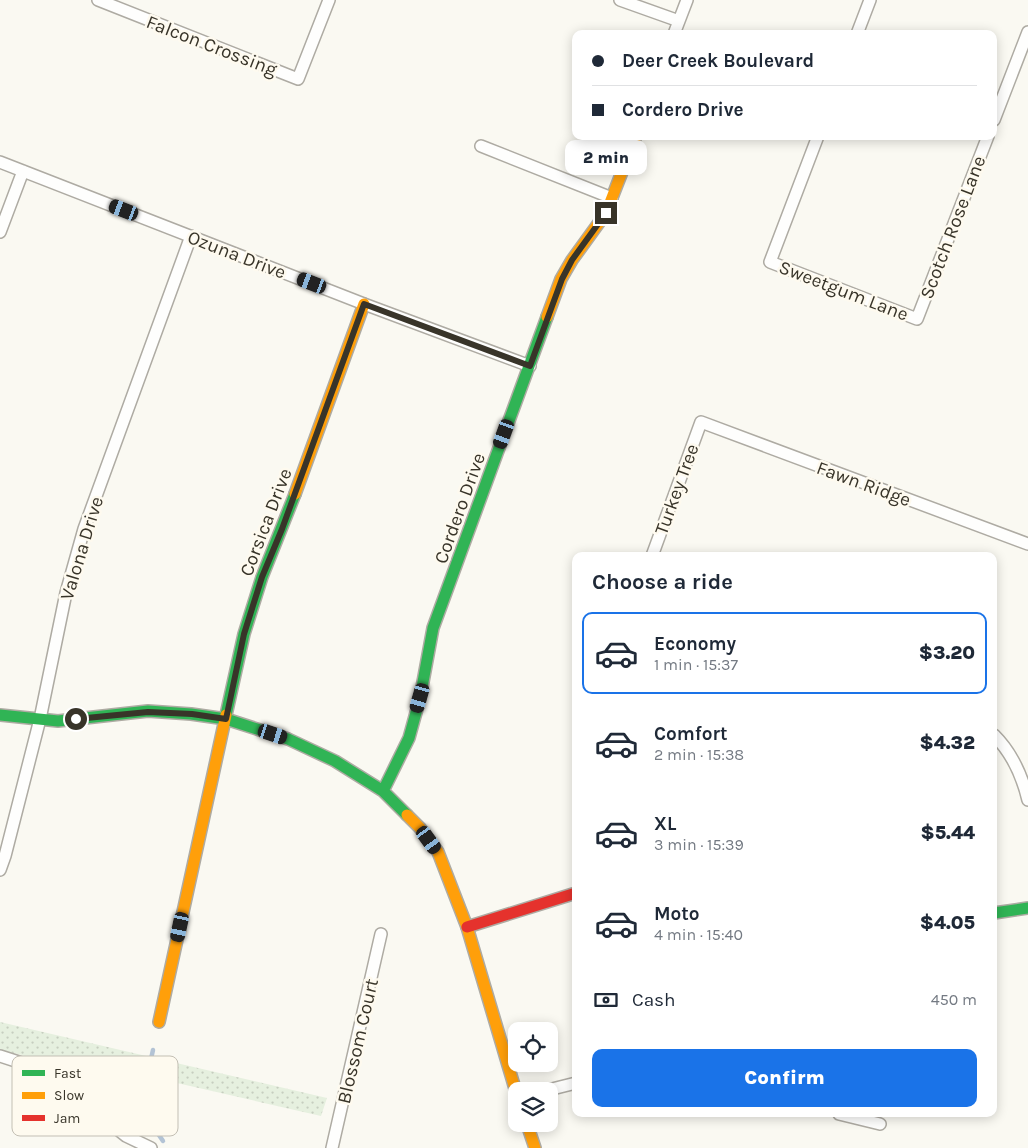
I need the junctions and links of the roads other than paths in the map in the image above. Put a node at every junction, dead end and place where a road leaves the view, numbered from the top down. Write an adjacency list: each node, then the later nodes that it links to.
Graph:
1 (98, 0): 2 (street, Falcon Crossing)
2 (330, 0)
3 (620, 0): 6 (street)
4 (687, 0): 6 (street)
5 (870, 0): 8 (street)
6 (679, 21): 7 (street)
7 (676, 30)
8 (859, 30)
9 (1028, 32): 10 (street)
10 (997, 112)
11 (634, 140): 17 (street, Cordero Drive)
12 (816, 140): 21 (street, Sweetgum Lane)
13 (986, 140): 21 (street, Scotch Rose Lane)
14 (481, 146): 17 (street)
15 (0, 162): 16 (street, Ozuna Drive)
16 (23, 171): 18 (street); 19 (street, Ozuna Drive)
17 (612, 198): 22 (street, Cordero Drive)
18 (0, 232)
19 (191, 236): 20 (street, Ozuna Drive); 27 (street, Valona Drive)
20 (364, 304): 22 (street, Ozuna Drive); 28 (street, Corsica Drive)
21 (917, 319)
22 (530, 366): 30 (street, Cordero Drive)
23 (701, 422): 24 (street, Fawn Ridge); 25 (street, Turkey Tree)
24 (1028, 544)
25 (653, 552)
26 (0, 715): 27 (street)
27 (40, 719): 28 (street); 32 (street, Valona Drive)
28 (226, 719): 30 (street); 38 (street, Corsica Drive)
29 (997, 737): 31 (street)
30 (383, 791): 36 (street)
31 (1028, 800)
32 (0, 870)
33 (572, 894): 36 (street)
34 (1028, 908): 35 (street)
35 (997, 913)
36 (467, 927): 41 (street)
37 (381, 934): 49 (street, Blossom Court)
38 (159, 1022)
39 (0, 1056): 40 (street)
40 (12, 1060)
41 (513, 1082)
42 (572, 1084): 43 (street)
43 (558, 1088)
44 (851, 1117): 45 (street)
45 (880, 1124)
46 (530, 1132): 50 (street)
47 (126, 1136): 48 (street)
48 (151, 1148)
49 (332, 1148)
50 (535, 1148)

